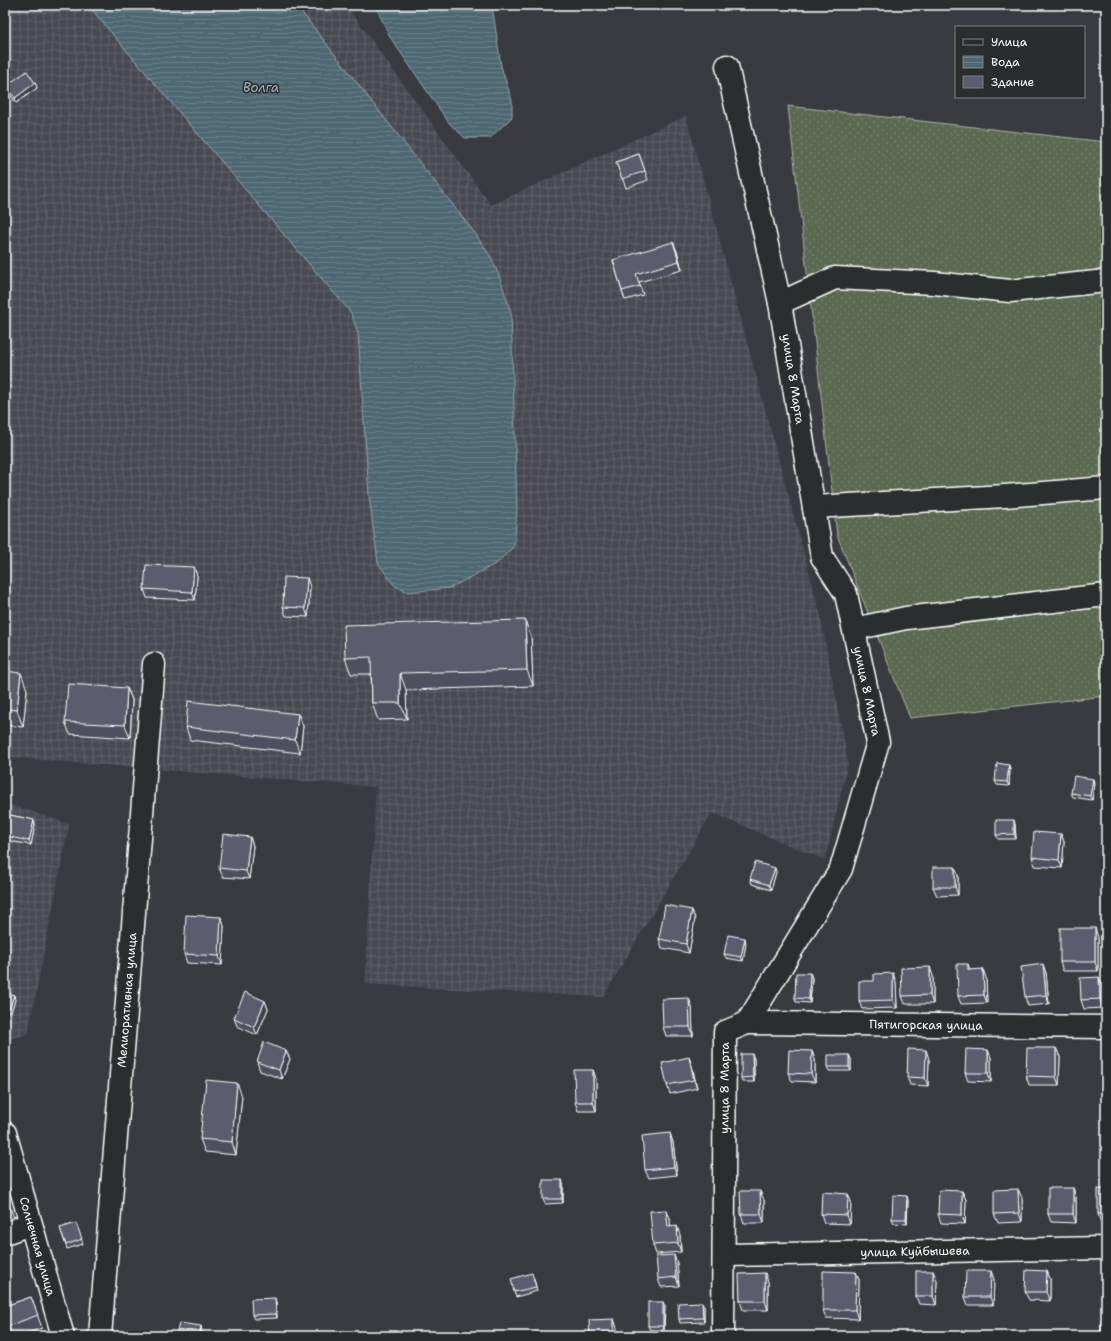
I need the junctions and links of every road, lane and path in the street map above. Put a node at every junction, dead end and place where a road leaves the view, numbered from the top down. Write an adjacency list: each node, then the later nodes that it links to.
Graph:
1 (727, 66): 3 (street, улица 8 Марта)
2 (1106, 282): 3 (street)
3 (780, 303): 5 (street, улица 8 Марта)
4 (1106, 488): 5 (street)
5 (814, 507): 7 (street, улица 8 Марта)
6 (1106, 595): 7 (street)
7 (854, 629): 9 (street, улица 8 Марта)
8 (154, 664): 17 (street, Мелиоративная улица)
9 (747, 1023): 10 (street, Пятигорская улица); 15 (street, улица 8 Марта)
10 (1106, 1027)
11 (5, 1133): 12 (street, Солнечная улица)
12 (30, 1224): 13 (street); 16 (street, Солнечная улица)
13 (5, 1233)
14 (1106, 1248): 15 (street, улица Куйбышева)
15 (724, 1255): 18 (street, улица 8 Марта)
16 (62, 1336)
17 (100, 1336)
18 (723, 1336)

